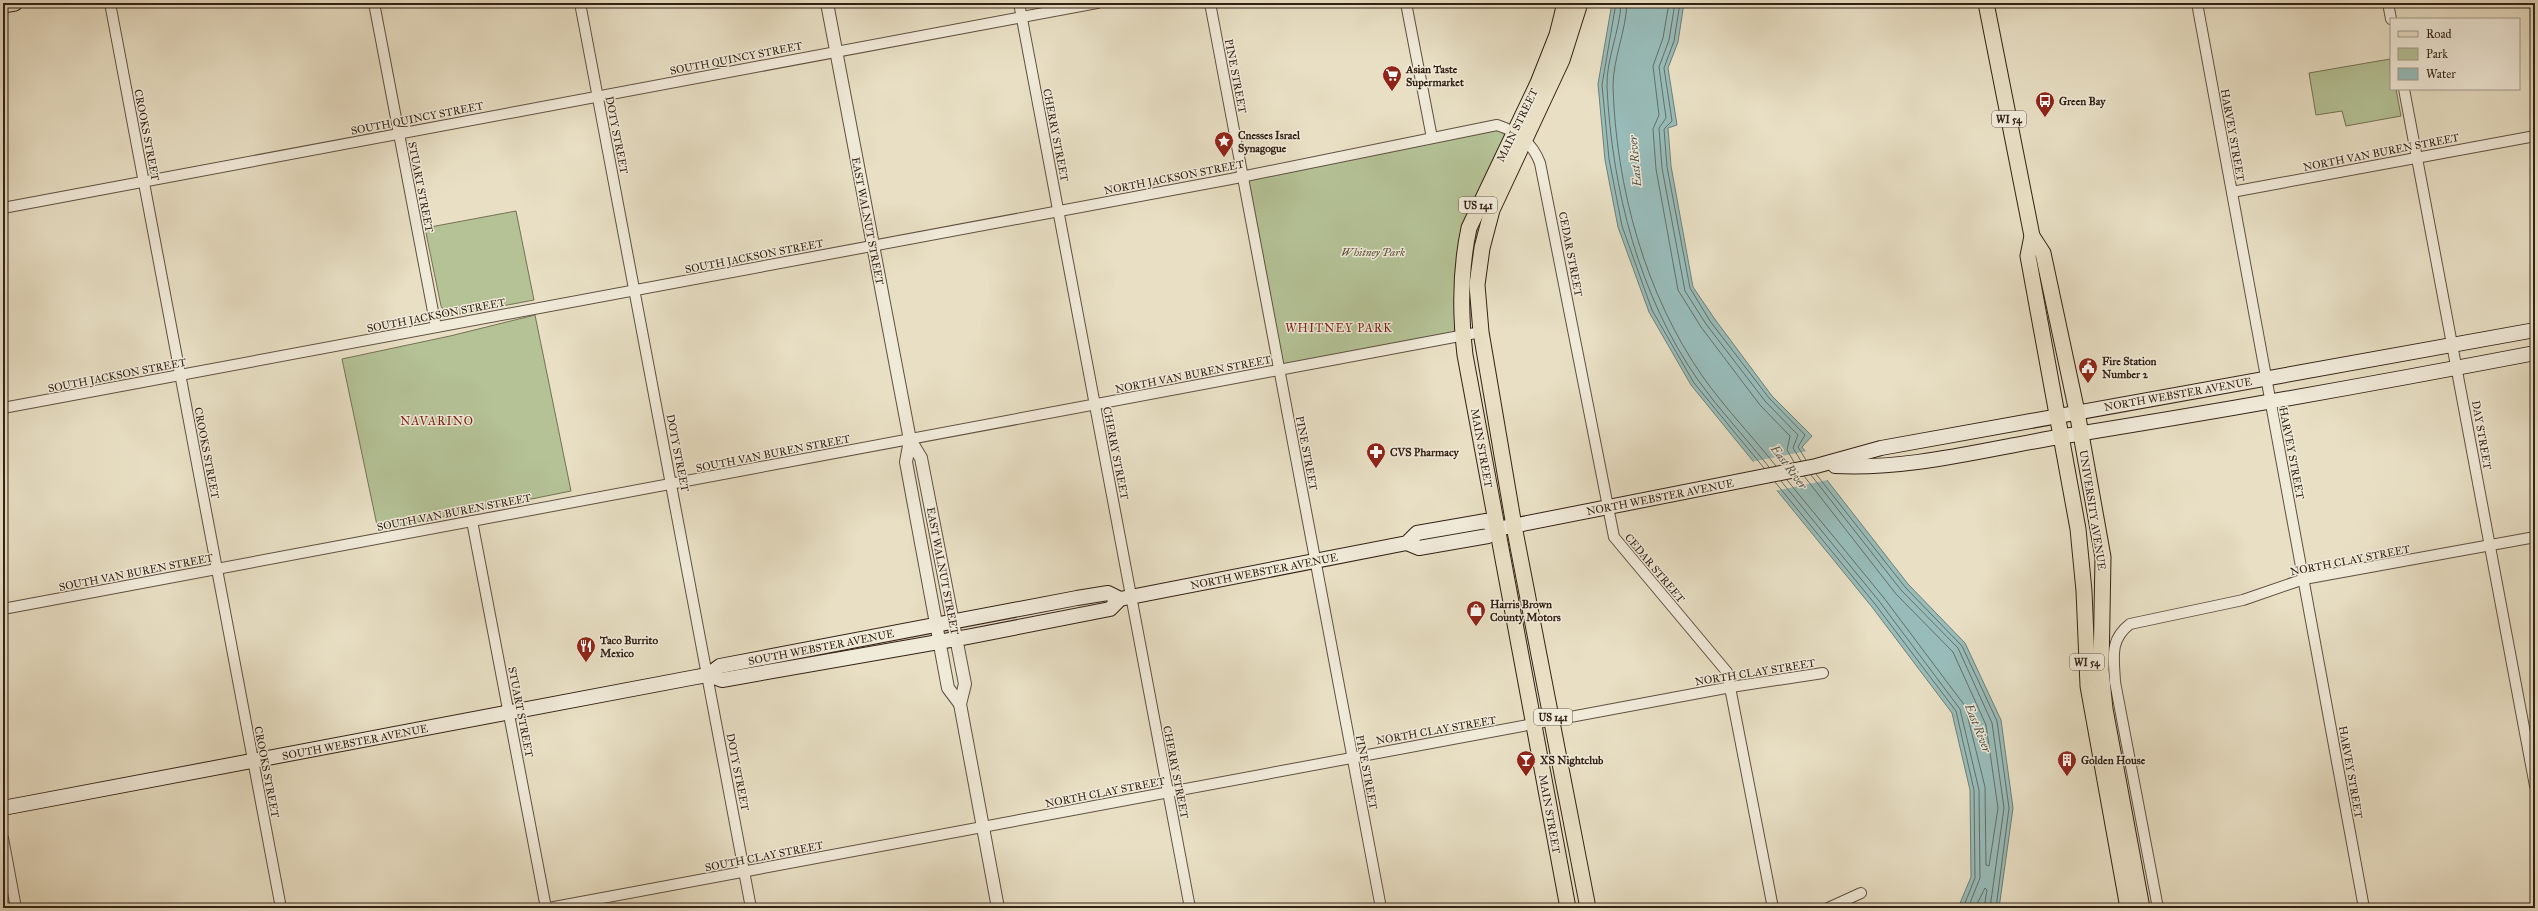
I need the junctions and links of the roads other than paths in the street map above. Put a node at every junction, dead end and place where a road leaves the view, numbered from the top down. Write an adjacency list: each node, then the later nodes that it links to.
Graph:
1 (15, 3): 15 (main road)
2 (110, 3): 27 (street, CROOKS STREET)
3 (374, 3): 21 (street, STUART STREET)
4 (580, 3): 20 (street, DOTY STREET)
5 (827, 3): 18 (street, EAST WALNUT STREET)
6 (1018, 3): 16 (street, CHERRY STREET)
7 (1097, 3): 16 (street, SOUTH QUINCY STREET)
8 (1210, 3): 26 (street, PINE STREET)
9 (1406, 3): 24 (street)
10 (1565, 3): 23 (main road, MAIN STREET / US 141)
11 (1580, 3): 23 (main road, MAIN STREET / US 141)
12 (1986, 3): 31 (main road, UNIVERSITY AVENUE / WI 54)
13 (2197, 3): 28 (street, HARVEY STREET)
14 (2388, 3): 17 (street)
15 (3, 5)
16 (1021, 17): 18 (street, SOUTH QUINCY STREET); 30 (street, CHERRY STREET)
17 (2391, 18)
18 (836, 52): 20 (street, SOUTH QUINCY STREET); 32 (street, EAST WALNUT STREET)
19 (2404, 90): 25 (street, DAY STREET)
20 (598, 96): 21 (street, SOUTH QUINCY STREET); 33 (street, DOTY STREET)
21 (399, 134): 27 (street, SOUTH QUINCY STREET); 34 (street, STUART STREET)
22 (2535, 136): 25 (street, NORTH VAN BUREN STREET)
23 (1521, 137): 24 (street, NORTH JACKSON STREET); 36 (main road, MAIN STREET / US 141); 37 (main road, MAIN STREET / US 141); 54 (street, CEDAR STREET)
24 (1432, 138): 26 (street, NORTH JACKSON STREET)
25 (2417, 157): 28 (street, NORTH VAN BUREN STREET); 38 (street, DAY STREET)
26 (1243, 177): 30 (street, NORTH JACKSON STREET); 41 (street, PINE STREET)
27 (144, 181): 29 (street, SOUTH QUINCY STREET); 42 (street, CROOKS STREET)
28 (2232, 192): 43 (street, HARVEY STREET)
29 (3, 208)
30 (1058, 211): 32 (street, NORTH JACKSON STREET); 45 (street, CHERRY STREET)
31 (2032, 236): 47 (main road, UNIVERSITY AVENUE / WI 54); 48 (main road, UNIVERSITY AVENUE / WI 54)
32 (873, 246): 33 (street, SOUTH JACKSON STREET); 51 (street, EAST WALNUT STREET)
33 (635, 290): 34 (street, SOUTH JACKSON STREET); 53 (street, DOTY STREET)
34 (436, 327): 42 (street, SOUTH JACKSON STREET)
35 (2535, 330): 38 (main road, NORTH WEBSTER AVENUE)
36 (1481, 332): 37 (street, NORTH VAN BUREN STREET); 56 (main road, MAIN STREET / US 141)
37 (1463, 336): 41 (street, NORTH VAN BUREN STREET); 57 (main road, MAIN STREET / US 141)
38 (2453, 346): 40 (street, DAY STREET); 43 (main road, NORTH WEBSTER AVENUE)
39 (2535, 353): 40 (main road, NORTH WEBSTER AVENUE)
40 (2458, 368): 44 (main road, NORTH WEBSTER AVENUE); 59 (street, DAY STREET)
41 (1279, 370): 45 (street, NORTH VAN BUREN STREET); 60 (street, PINE STREET)
42 (180, 375): 46 (street, SOUTH JACKSON STREET); 61 (street, CROOKS STREET)
43 (2267, 379): 44 (street, HARVEY STREET); 47 (main road, NORTH WEBSTER AVENUE)
44 (2271, 402): 49 (main road, NORTH WEBSTER AVENUE); 62 (street, HARVEY STREET)
45 (1094, 405): 51 (street, NORTH VAN BUREN STREET); 63 (street, CHERRY STREET)
46 (3, 408)
47 (2077, 412): 48 (main road, NORTH WEBSTER AVENUE); 49 (main road, UNIVERSITY AVENUE / WI 54)
48 (2059, 415): 50 (main road, UNIVERSITY AVENUE / WI 54); 52 (main road, NORTH WEBSTER AVENUE)
49 (2081, 434): 50 (main road, NORTH WEBSTER AVENUE); 98 (main road, UNIVERSITY AVENUE / WI 54)
50 (2062, 436): 52 (main road, NORTH WEBSTER AVENUE); 97 (main road, UNIVERSITY AVENUE / WI 54)
51 (910, 440): 53 (street, SOUTH VAN BUREN STREET); 65 (street, EAST WALNUT STREET); 66 (street, EAST WALNUT STREET)
52 (1823, 465): 54 (main road, NORTH WEBSTER AVENUE)
53 (671, 484): 55 (street, SOUTH VAN BUREN STREET); 70 (street, DOTY STREET)
54 (1607, 508): 56 (main road, NORTH WEBSTER AVENUE); 71 (street, CEDAR STREET)
55 (472, 521): 61 (street, SOUTH VAN BUREN STREET); 73 (street, STUART STREET)
56 (1514, 526): 57 (main road, NORTH WEBSTER AVENUE); 74 (main road, MAIN STREET / US 141)
57 (1497, 529): 60 (main road, NORTH WEBSTER AVENUE); 75 (main road, MAIN STREET / US 141)
58 (2535, 537): 59 (street, NORTH CLAY STREET)
59 (2490, 545): 62 (street, NORTH CLAY STREET); 78 (street, DAY STREET)
60 (1315, 562): 63 (main road, NORTH WEBSTER AVENUE); 76 (street, PINE STREET)
61 (217, 569): 64 (street, SOUTH VAN BUREN STREET); 77 (street, CROOKS STREET)
62 (2304, 579): 99 (street, NORTH CLAY STREET); 100 (street, HARVEY STREET)
63 (1126, 598): 65 (main road, NORTH WEBSTER AVENUE); 67 (main road, NORTH WEBSTER AVENUE); 79 (street, CHERRY STREET)
64 (3, 609)
65 (953, 622): 66 (main road, NORTH WEBSTER AVENUE); 67 (street, EAST WALNUT STREET)
66 (936, 624): 68 (street, EAST WALNUT STREET); 70 (main road, SOUTH WEBSTER AVENUE)
67 (956, 639): 68 (main road, NORTH WEBSTER AVENUE); 72 (street, EAST WALNUT STREET)
68 (940, 642): 70 (main road, SOUTH WEBSTER AVENUE); 72 (street, EAST WALNUT STREET)
69 (1822, 673): 71 (street, NORTH CLAY STREET)
70 (708, 675): 73 (main road, SOUTH WEBSTER AVENUE); 83 (street, DOTY STREET)
71 (1731, 687): 74 (street, NORTH CLAY STREET); 95 (street, CEDAR STREET)
72 (960, 704): 81 (street, EAST WALNUT STREET)
73 (509, 713): 77 (main road, SOUTH WEBSTER AVENUE); 87 (street, STUART STREET)
74 (1554, 721): 75 (street, NORTH CLAY STREET); 94 (main road, MAIN STREET / US 141)
75 (1534, 724): 76 (street, NORTH CLAY STREET); 93 (main road, MAIN STREET / US 141)
76 (1352, 758): 79 (street, NORTH CLAY STREET); 92 (street, PINE STREET)
77 (253, 761): 80 (main road, SOUTH WEBSTER AVENUE); 86 (street, CROOKS STREET)
78 (2535, 786)
79 (1168, 792): 81 (street, NORTH CLAY STREET); 91 (street, CHERRY STREET)
80 (3, 808)
81 (983, 827): 83 (street, SOUTH CLAY STREET); 90 (street, EAST WALNUT STREET)
82 (3, 838): 85 (street)
83 (744, 872): 88 (street, SOUTH CLAY STREET); 89 (street, DOTY STREET)
84 (1861, 893): 96 (street)
85 (16, 908)
86 (281, 908)
87 (546, 908)
88 (549, 908)
89 (751, 908)
90 (998, 908)
91 (1190, 908)
92 (1381, 908)
93 (1568, 908)
94 (1588, 908)
95 (1772, 908)
96 (1828, 908)
97 (2128, 908)
98 (2142, 908)
99 (2158, 908)
100 (2364, 908)

